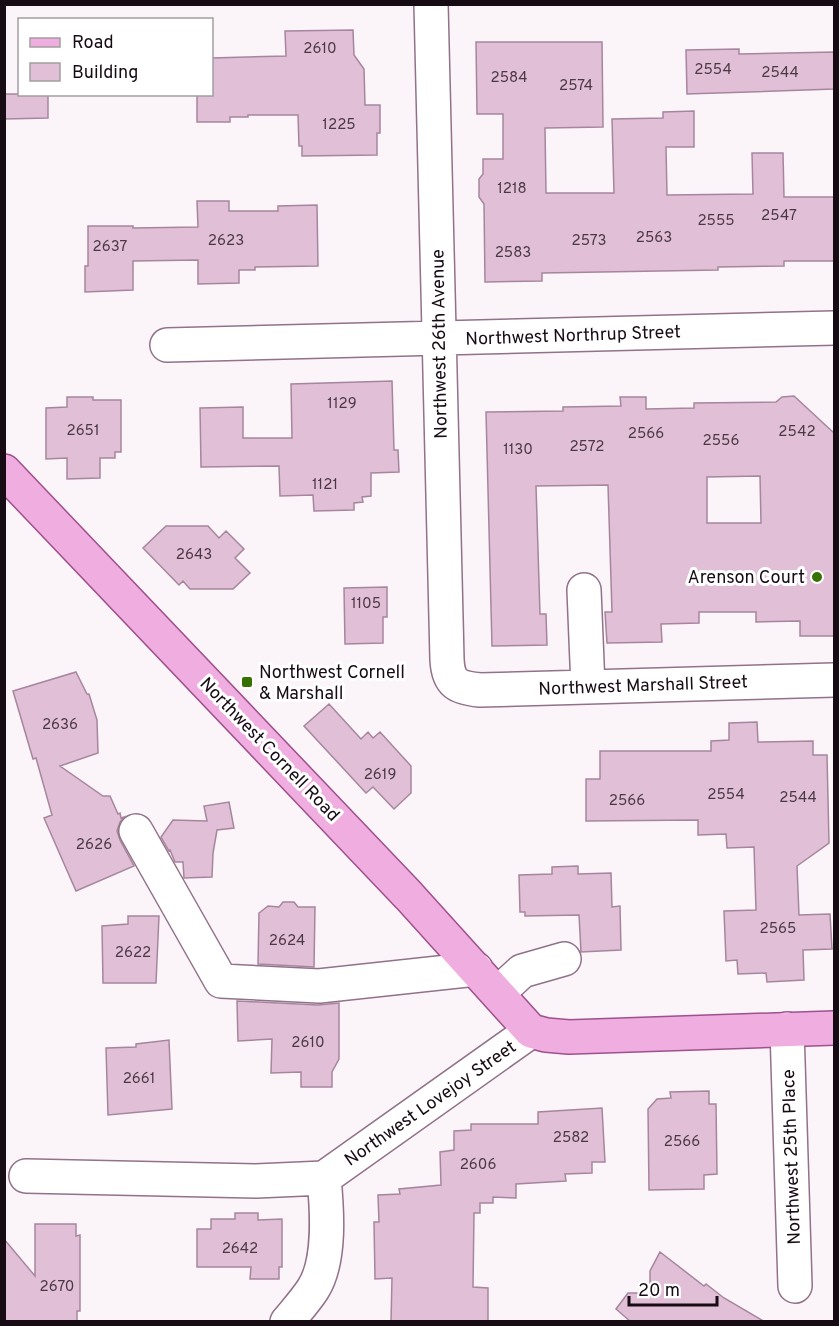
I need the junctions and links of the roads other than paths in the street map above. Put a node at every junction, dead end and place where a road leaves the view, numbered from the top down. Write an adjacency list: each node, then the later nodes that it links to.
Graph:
1 (431, 4): 3 (street, Northwest 26th Avenue)
2 (834, 328): 3 (street, Northwest Northrup Street)
3 (439, 339): 4 (street, Northwest Northrup Street); 8 (street, Northwest 26th Avenue)
4 (167, 345)
5 (4, 471): 12 (main road, Northwest Cornell Road)
6 (584, 590): 9 (street)
7 (834, 680): 9 (street, Northwest Marshall Street)
8 (454, 682): 9 (street, Northwest Marshall Street)
9 (588, 687)
10 (136, 831): 12 (street)
11 (564, 959): 13 (street)
12 (476, 969): 13 (main road, Northwest Cornell Road)
13 (498, 993): 16 (main road, Northwest Cornell Road)
14 (834, 1028): 15 (main road, Northwest Lovejoy Street)
15 (787, 1029): 16 (main road, Northwest Lovejoy Street); 19 (street, Northwest 25th Place)
16 (531, 1031): 18 (street, Northwest Lovejoy Street)
17 (26, 1176): 18 (street)
18 (324, 1178): 20 (street)
19 (795, 1286)
20 (287, 1322)

